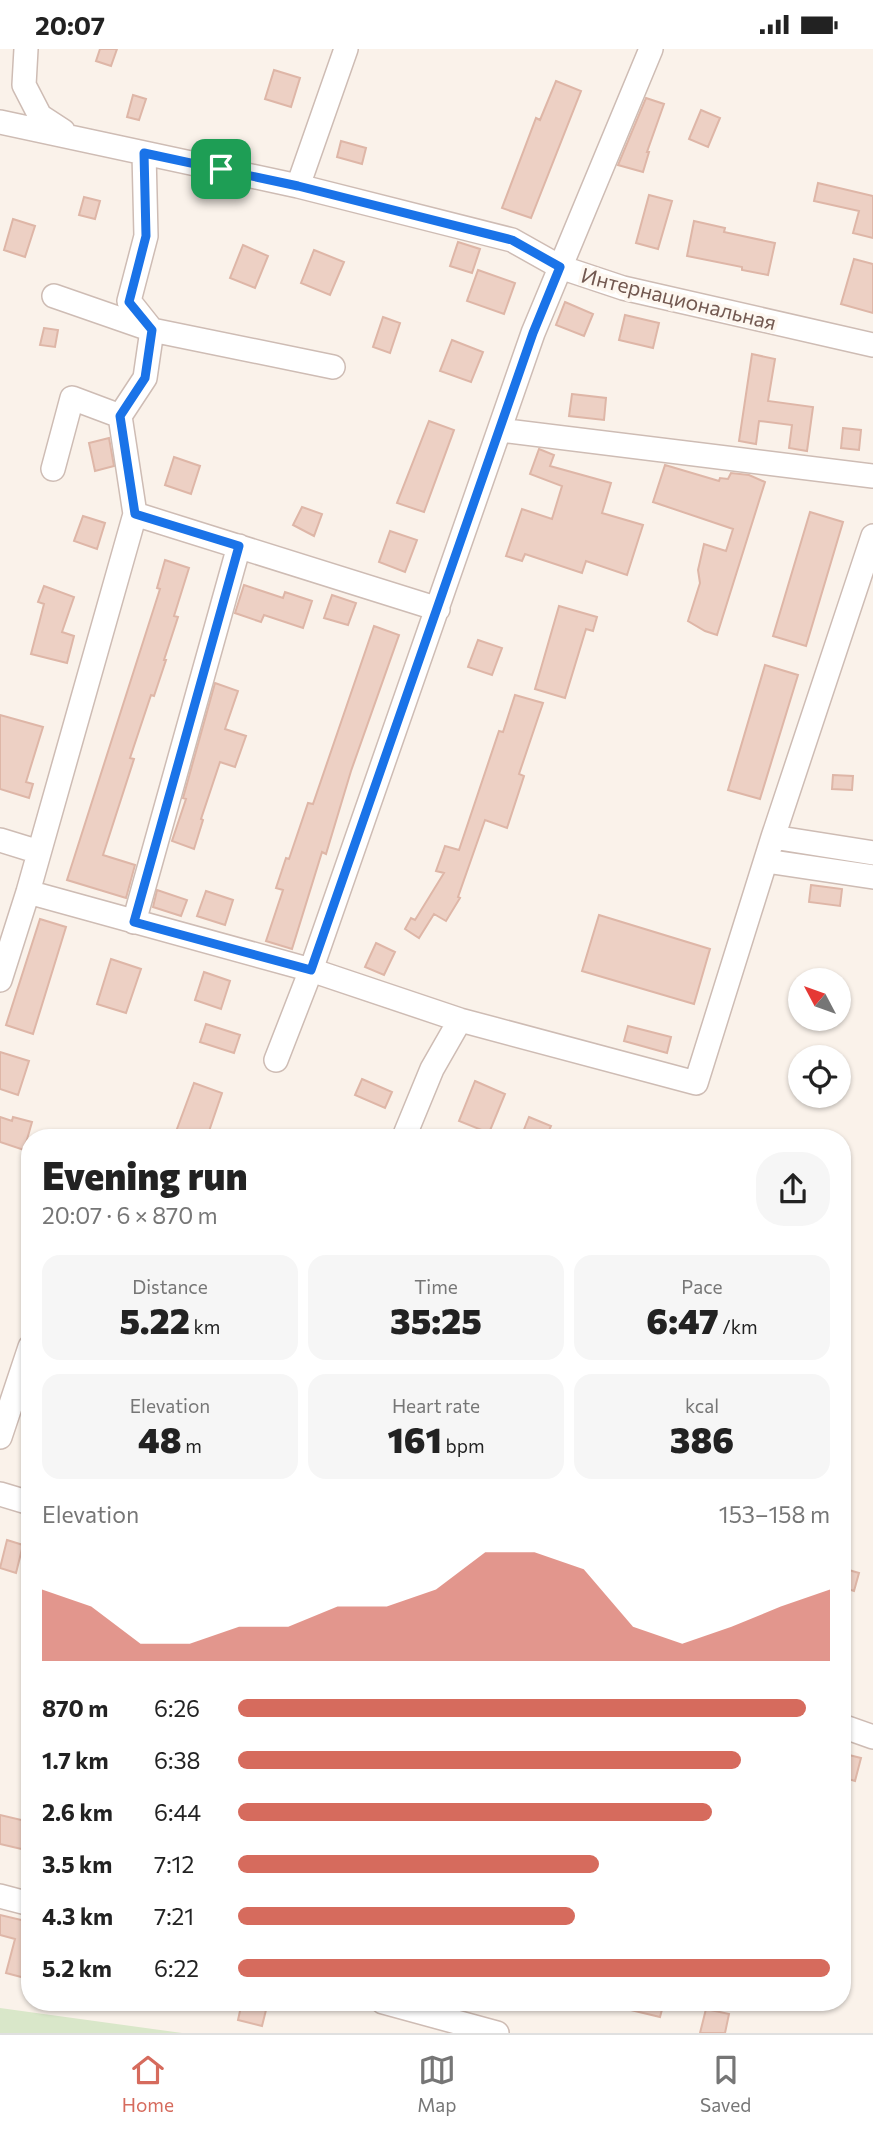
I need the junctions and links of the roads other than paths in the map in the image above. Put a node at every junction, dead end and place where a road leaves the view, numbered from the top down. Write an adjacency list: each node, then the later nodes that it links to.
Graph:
1 (26, 49): 5 (street)
2 (346, 49): 7 (street)
3 (651, 49): 8 (street)
4 (0, 122): 5 (street, Интернациональная)
5 (72, 138): 6 (street, Интернациональная)
6 (144, 153): 7 (street, Интернациональная); 10 (street)
7 (298, 186): 8 (street, Интернациональная)
8 (560, 267): 11 (street, Интернациональная); 14 (street)
9 (54, 296): 10 (street)
10 (152, 330): 12 (street); 13 (street)
11 (873, 345)
12 (333, 367)
13 (120, 416): 15 (street); 17 (street)
14 (500, 430): 16 (street); 20 (street)
15 (54, 470)
16 (873, 476)
17 (135, 514): 19 (street); 23 (street)
18 (873, 535): 21 (street)
19 (239, 546): 20 (street); 28 (street)
20 (438, 609): 30 (street)
21 (773, 838): 24 (street); 25 (street)
22 (0, 840): 23 (street)
23 (40, 852): 27 (street)
24 (873, 853)
25 (766, 862): 26 (street); 31 (street)
26 (873, 877)
27 (28, 892): 28 (street); 29 (street)
28 (134, 922): 30 (street)
29 (2, 968)
30 (311, 970): 31 (street); 32 (street)
31 (460, 1020): 33 (street)
32 (276, 1060)
33 (407, 1129)
34 (21, 1374): 35 (street)
35 (0, 1437)
36 (0, 1494): 37 (street)
37 (21, 1500)
38 (851, 1729): 39 (street)
39 (873, 1737)
40 (0, 1896): 41 (street)
41 (21, 1902)
42 (416, 2011): 43 (street)
43 (497, 2033)

